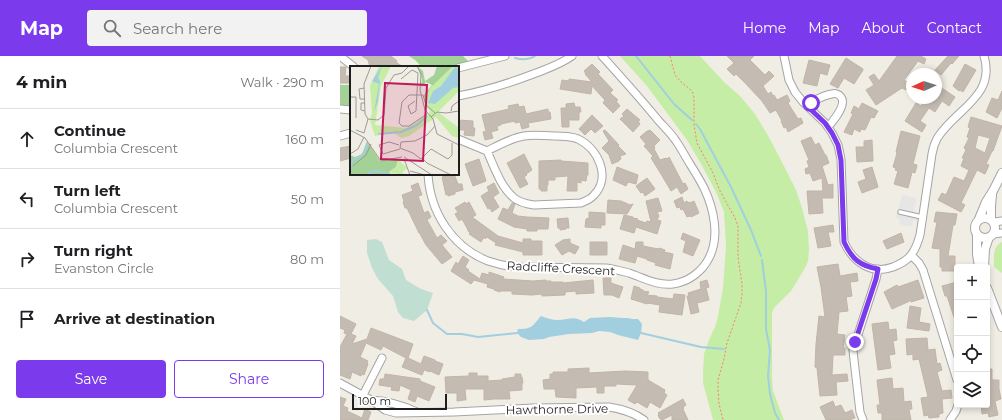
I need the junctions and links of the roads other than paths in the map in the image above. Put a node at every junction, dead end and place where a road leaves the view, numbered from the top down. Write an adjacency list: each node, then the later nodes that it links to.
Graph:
1 (340, 56): 7 (street)
2 (505, 56): 8 (street)
3 (572, 56): 9 (street)
4 (602, 56): 19 (street, Radcliffe Crescent)
5 (784, 56): 10 (street)
6 (984, 56): 22 (street)
7 (353, 66)
8 (459, 68)
9 (459, 96)
10 (806, 105): 13 (street); 13 (street)
11 (340, 109): 12 (street)
12 (350, 110)
13 (828, 127): 30 (street)
14 (350, 133): 15 (street)
15 (340, 136)
16 (459, 139): 17 (street)
17 (487, 151): 17 (street)
18 (1002, 173): 20 (street)
19 (428, 175)
20 (993, 191): 23 (street); 24 (street)
21 (900, 212): 22 (lane)
22 (922, 217): 27 (street)
23 (979, 219): 24 (street); 25 (street)
24 (996, 221): 26 (street)
25 (977, 234): 26 (street); 28 (street)
26 (995, 235): 29 (street)
27 (911, 255): 30 (street); 34 (street)
28 (979, 264)
29 (984, 264)
30 (878, 269): 45 (street)
31 (990, 296): 32 (street)
32 (1002, 327)
33 (382, 358): 36 (street)
34 (955, 372)
35 (340, 383): 36 (street, Hawthorne Drive)
36 (364, 395): 37 (street, Hawthorne Drive)
37 (371, 400): 38 (street, Hawthorne Drive); 41 (street, Hawthorne Drive)
38 (387, 401): 39 (street, Hawthorne Drive); 41 (street)
39 (402, 406): 42 (street, Hawthorne Drive); 43 (street)
40 (957, 408): 46 (street)
41 (385, 410): 43 (street, Hawthorne Drive)
42 (419, 413): 43 (street, Hawthorne Drive); 44 (street, Hawthorne Drive)
43 (401, 414)
44 (644, 420)
45 (863, 420)
46 (950, 420)

